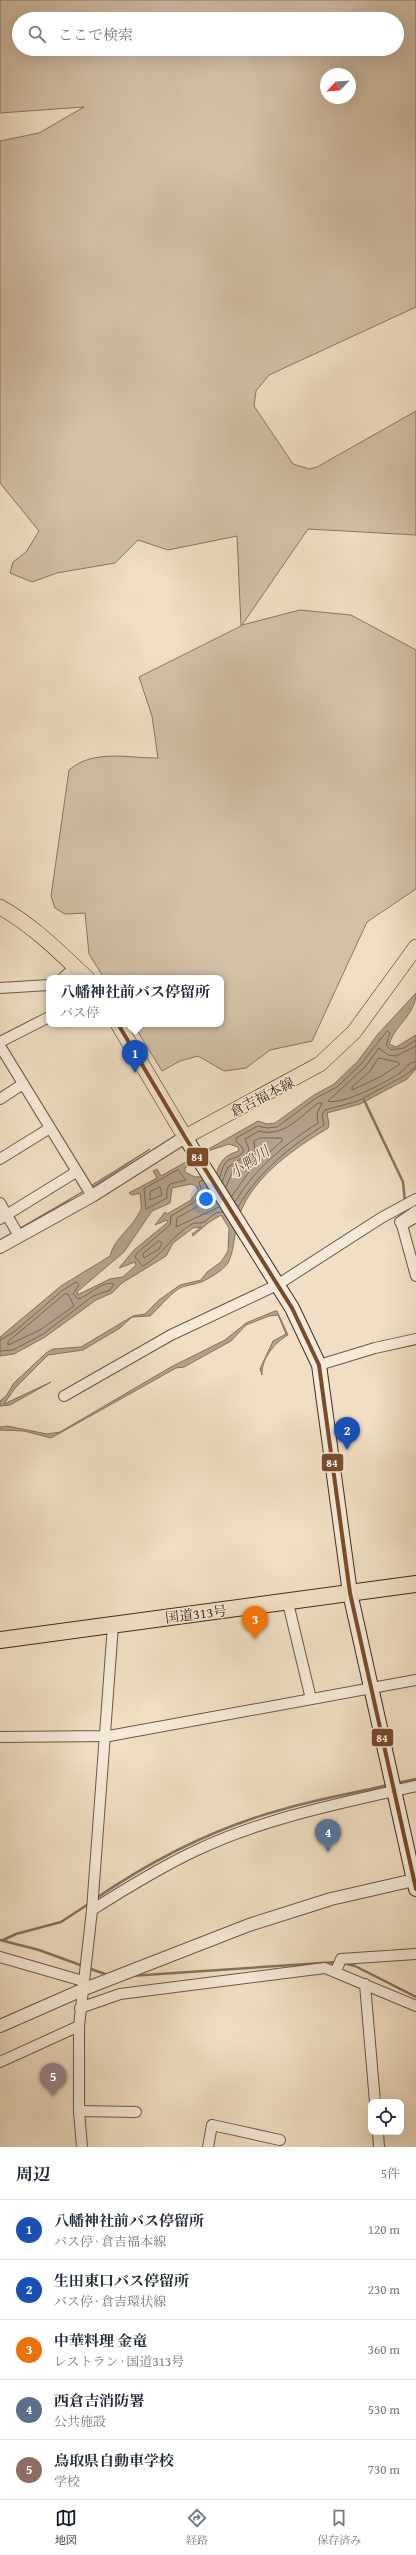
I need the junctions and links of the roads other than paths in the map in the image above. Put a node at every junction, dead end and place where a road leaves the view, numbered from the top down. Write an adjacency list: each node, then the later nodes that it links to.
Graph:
1 (0, 907): 3 (main road)
2 (416, 948): 15 (main road, 倉吉福本線)
3 (75, 967): 4 (street); 5 (main road)
4 (66, 975)
5 (84, 975)
6 (46, 985): 7 (street)
7 (0, 988)
8 (46, 1019): 10 (street)
9 (120, 1027): 15 (main road)
10 (0, 1042)
11 (0, 1046): 12 (street)
12 (23, 1084): 13 (street); 14 (street)
13 (0, 1099)
14 (50, 1128): 16 (street); 17 (street)
15 (185, 1137): 18 (street); 28 (main road)
16 (0, 1159)
17 (76, 1172): 18 (street); 22 (street)
18 (92, 1196): 25 (street)
19 (416, 1199): 28 (street)
20 (0, 1203): 22 (street)
21 (416, 1211): 24 (street)
22 (4, 1217): 25 (street)
23 (416, 1217): 24 (street)
24 (402, 1225): 27 (street)
25 (19, 1236): 26 (street)
26 (0, 1247)
27 (416, 1276)
28 (274, 1280): 30 (main road); 31 (street)
29 (416, 1339): 30 (street)
30 (318, 1364): 33 (main road)
31 (64, 1396)
32 (416, 1584): 33 (highway, 国道313号)
33 (350, 1593): 34 (highway, 国道313号); 38 (main road)
34 (288, 1602): 35 (highway, 国道313号); 39 (street)
35 (113, 1625): 36 (highway, 国道313号); 40 (street)
36 (0, 1640)
37 (416, 1680): 38 (street)
38 (371, 1688): 39 (street); 43 (main road)
39 (311, 1699): 40 (street)
40 (104, 1736): 41 (street); 45 (street)
41 (0, 1737)
42 (416, 1786): 43 (street)
43 (393, 1787): 44 (main road); 45 (street)
44 (415, 1884): 49 (street)
45 (92, 1907): 49 (street)
46 (416, 1954): 48 (street)
47 (0, 1958): 49 (street)
48 (336, 1971): 50 (street); 52 (street)
49 (83, 1981): 52 (street); 53 (street)
50 (365, 1984): 51 (street); 56 (street)
51 (416, 2006)
52 (80, 2008): 54 (street)
53 (0, 2026)
54 (79, 2026): 55 (street); 57 (street)
55 (0, 2062)
56 (375, 2099)
57 (79, 2111): 58 (street); 61 (street)
58 (136, 2112)
59 (378, 2135): 63 (street)
60 (280, 2140): 62 (street)
61 (82, 2147)
62 (208, 2147)
63 (379, 2147)

